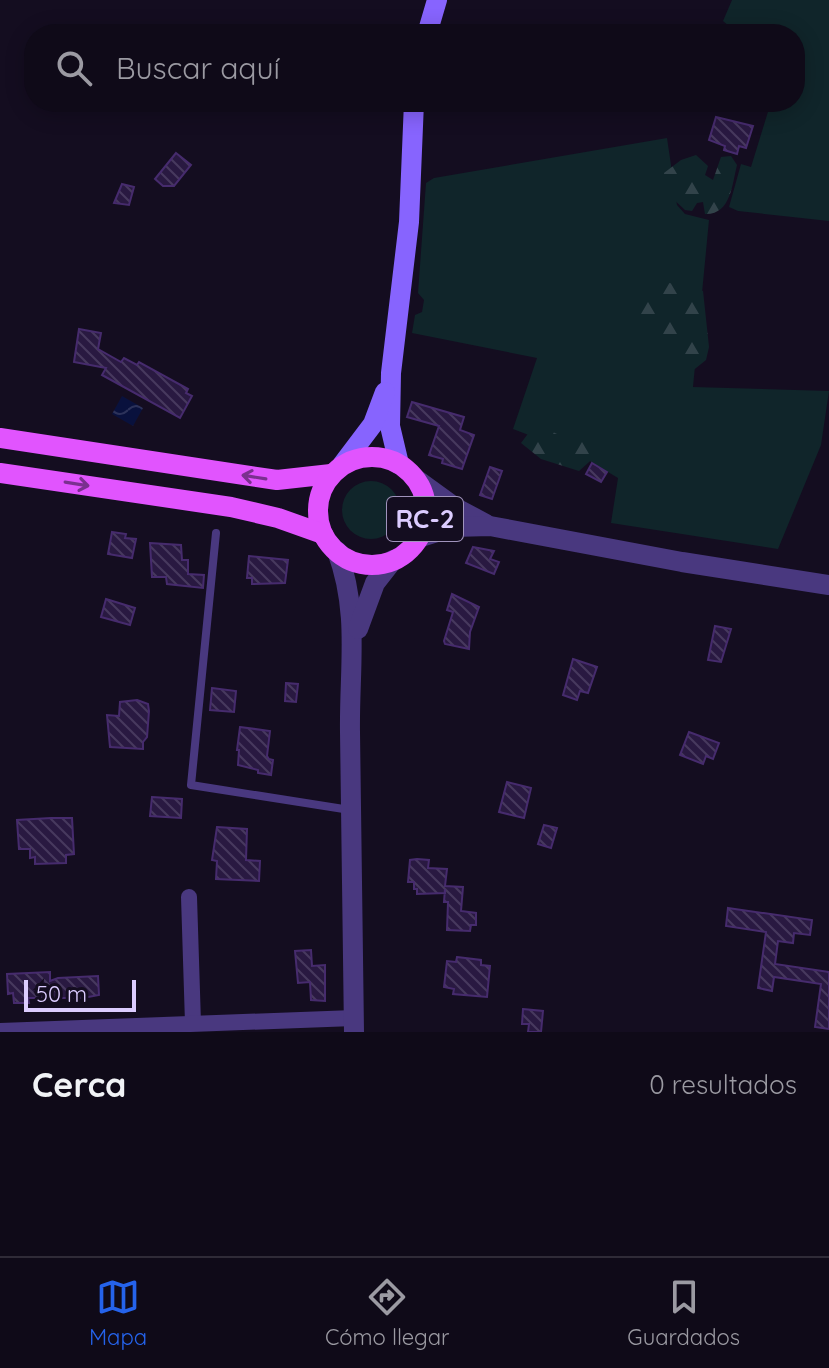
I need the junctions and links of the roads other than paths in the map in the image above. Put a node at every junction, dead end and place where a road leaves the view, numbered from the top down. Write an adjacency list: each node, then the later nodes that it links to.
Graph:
1 (437, 0): 2 (main road)
2 (430, 24)
3 (414, 112): 4 (main road)
4 (391, 373): 6 (main road); 7 (main road)
5 (0, 438): 7 (main road, RC-2, one-way to 5)
6 (399, 464): 7 (main road, RC-2); 9 (main road, RC-2)
7 (337, 469): 12 (main road)
8 (0, 473): 12 (main road, one-way to 12)
9 (416, 479): 10 (street); 13 (main road, RC-2)
10 (490, 526): 13 (street); 16 (street)
11 (216, 533): 18 (lane)
12 (323, 534): 14 (main road)
13 (418, 538): 15 (main road, RC-2)
14 (337, 551): 15 (main road, RC-2); 17 (street)
15 (393, 560): 17 (street)
16 (829, 585)
17 (353, 645): 18 (street)
18 (351, 810): 21 (street)
19 (189, 897): 20 (street)
20 (193, 1023): 21 (street); 22 (street)
21 (354, 1025)
22 (0, 1031)

